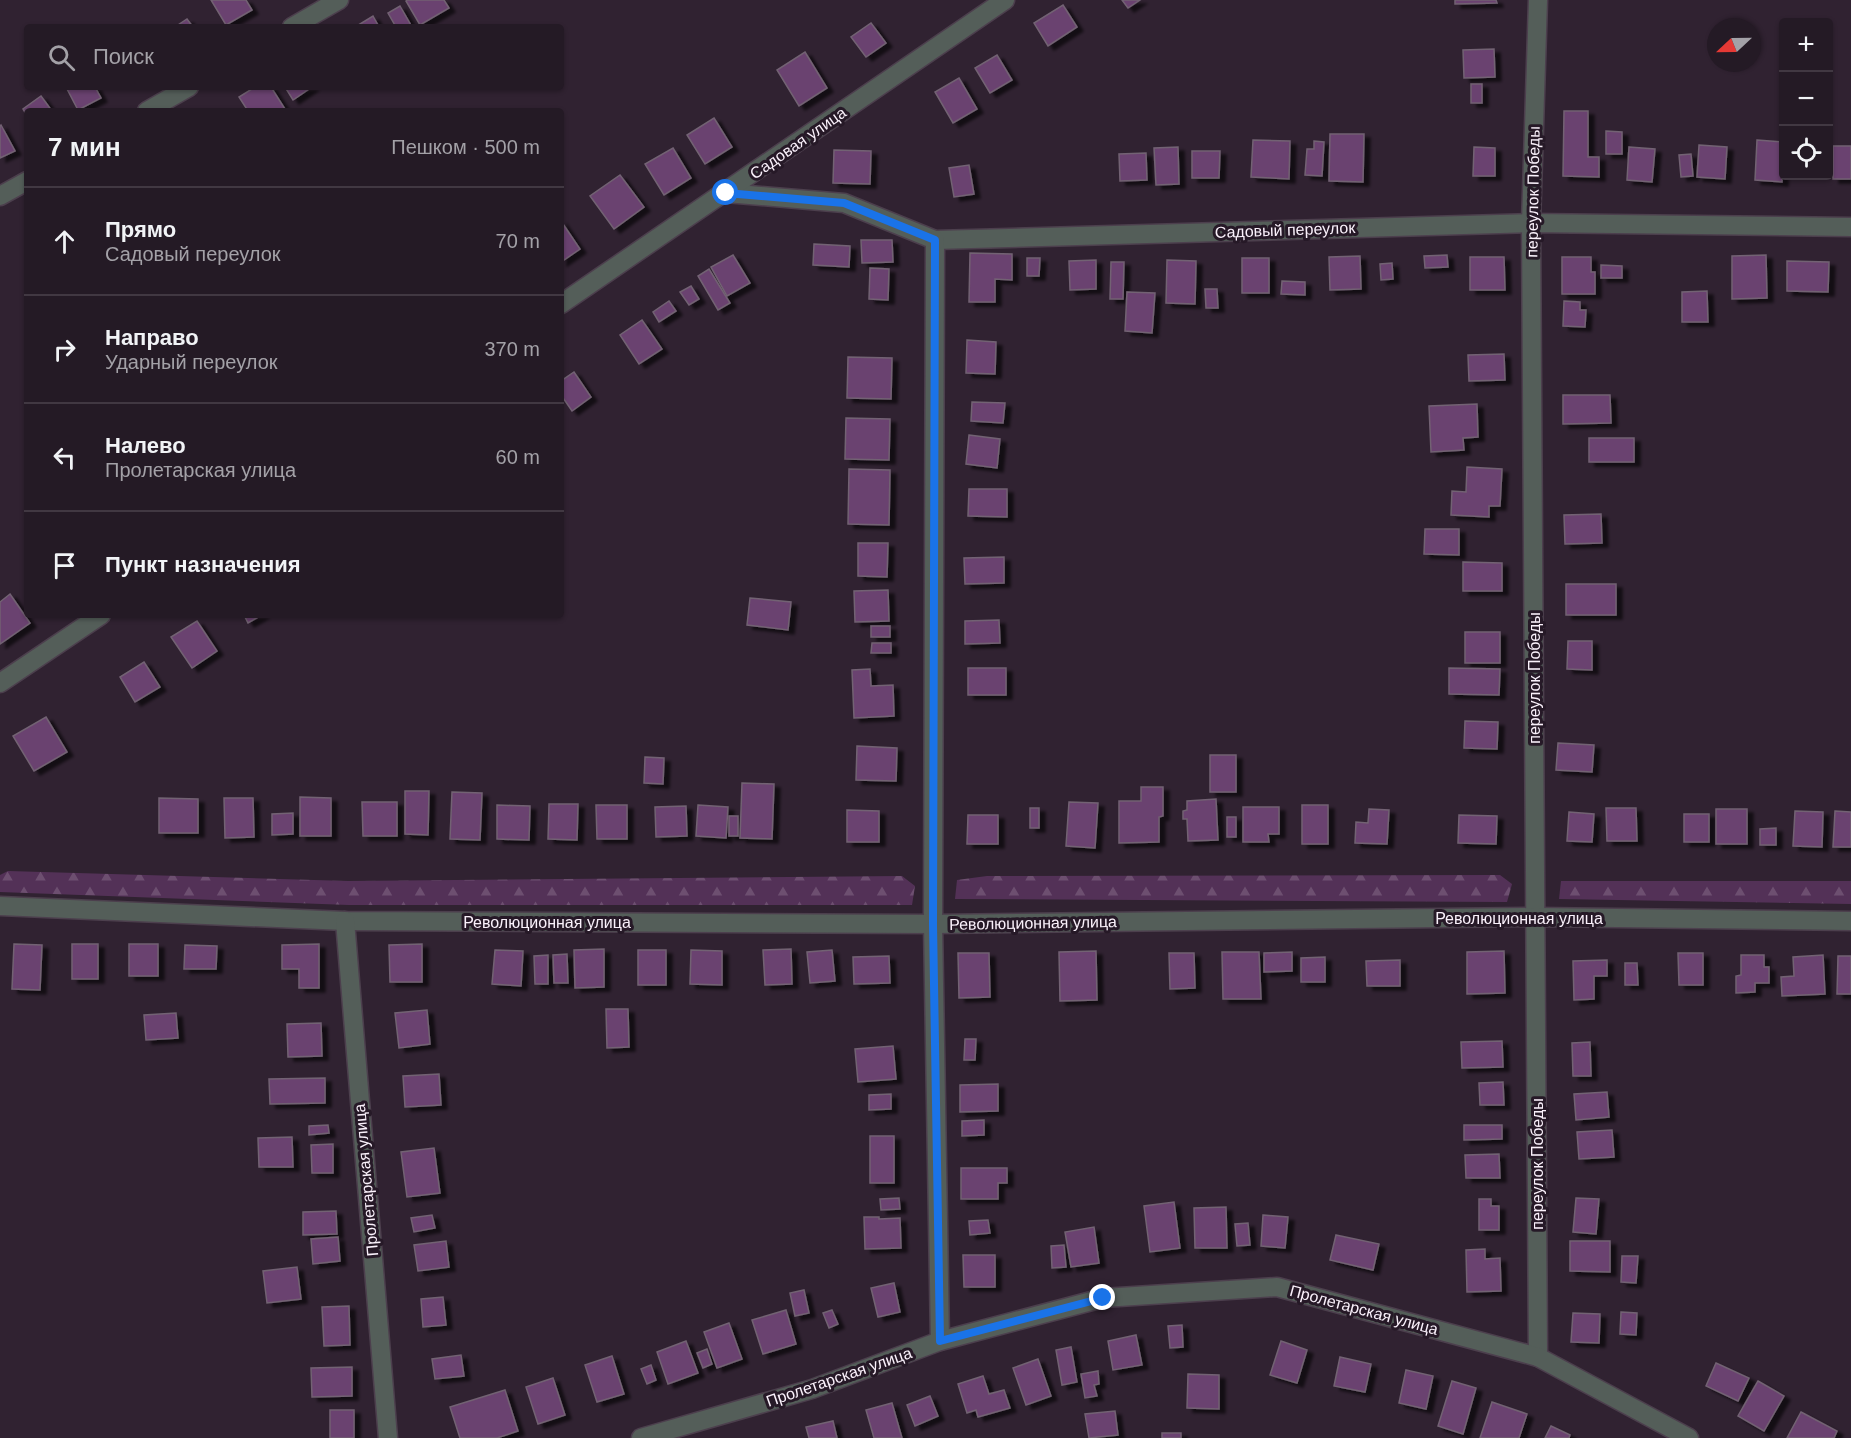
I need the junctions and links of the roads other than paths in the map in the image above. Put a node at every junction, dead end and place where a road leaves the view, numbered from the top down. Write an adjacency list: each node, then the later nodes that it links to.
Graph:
1 (339, 0): 4 (street)
2 (1005, 0): 8 (street, Садовая улица)
3 (1538, 0): 10 (street, переулок Победы)
4 (297, 24)
5 (184, 90): 6 (street)
6 (152, 108)
7 (24, 182): 9 (street)
8 (726, 193): 12 (street, Садовый переулок); 13 (street, Садовая улица)
9 (0, 196)
10 (1531, 223): 11 (street, Садовый переулок); 12 (street, Садовый переулок); 17 (street, переулок Победы)
11 (1851, 227)
12 (935, 240): 20 (street)
13 (564, 302)
14 (97, 618): 15 (street)
15 (0, 683)
16 (0, 906): 18 (street, Революционная улица)
17 (1536, 917): 19 (street, Революционная улица); 20 (street, Революционная улица); 22 (street, переулок Победы)
18 (345, 921): 20 (street, Революционная улица); 23 (street, Пролетарская улица)
19 (1851, 921)
20 (933, 924): 21 (street)
21 (940, 1341): 22 (street, Пролетарская улица); 24 (street, Пролетарская улица)
22 (1538, 1357): 25 (street, Пролетарская улица)
23 (388, 1438)
24 (641, 1438)
25 (1689, 1438)

